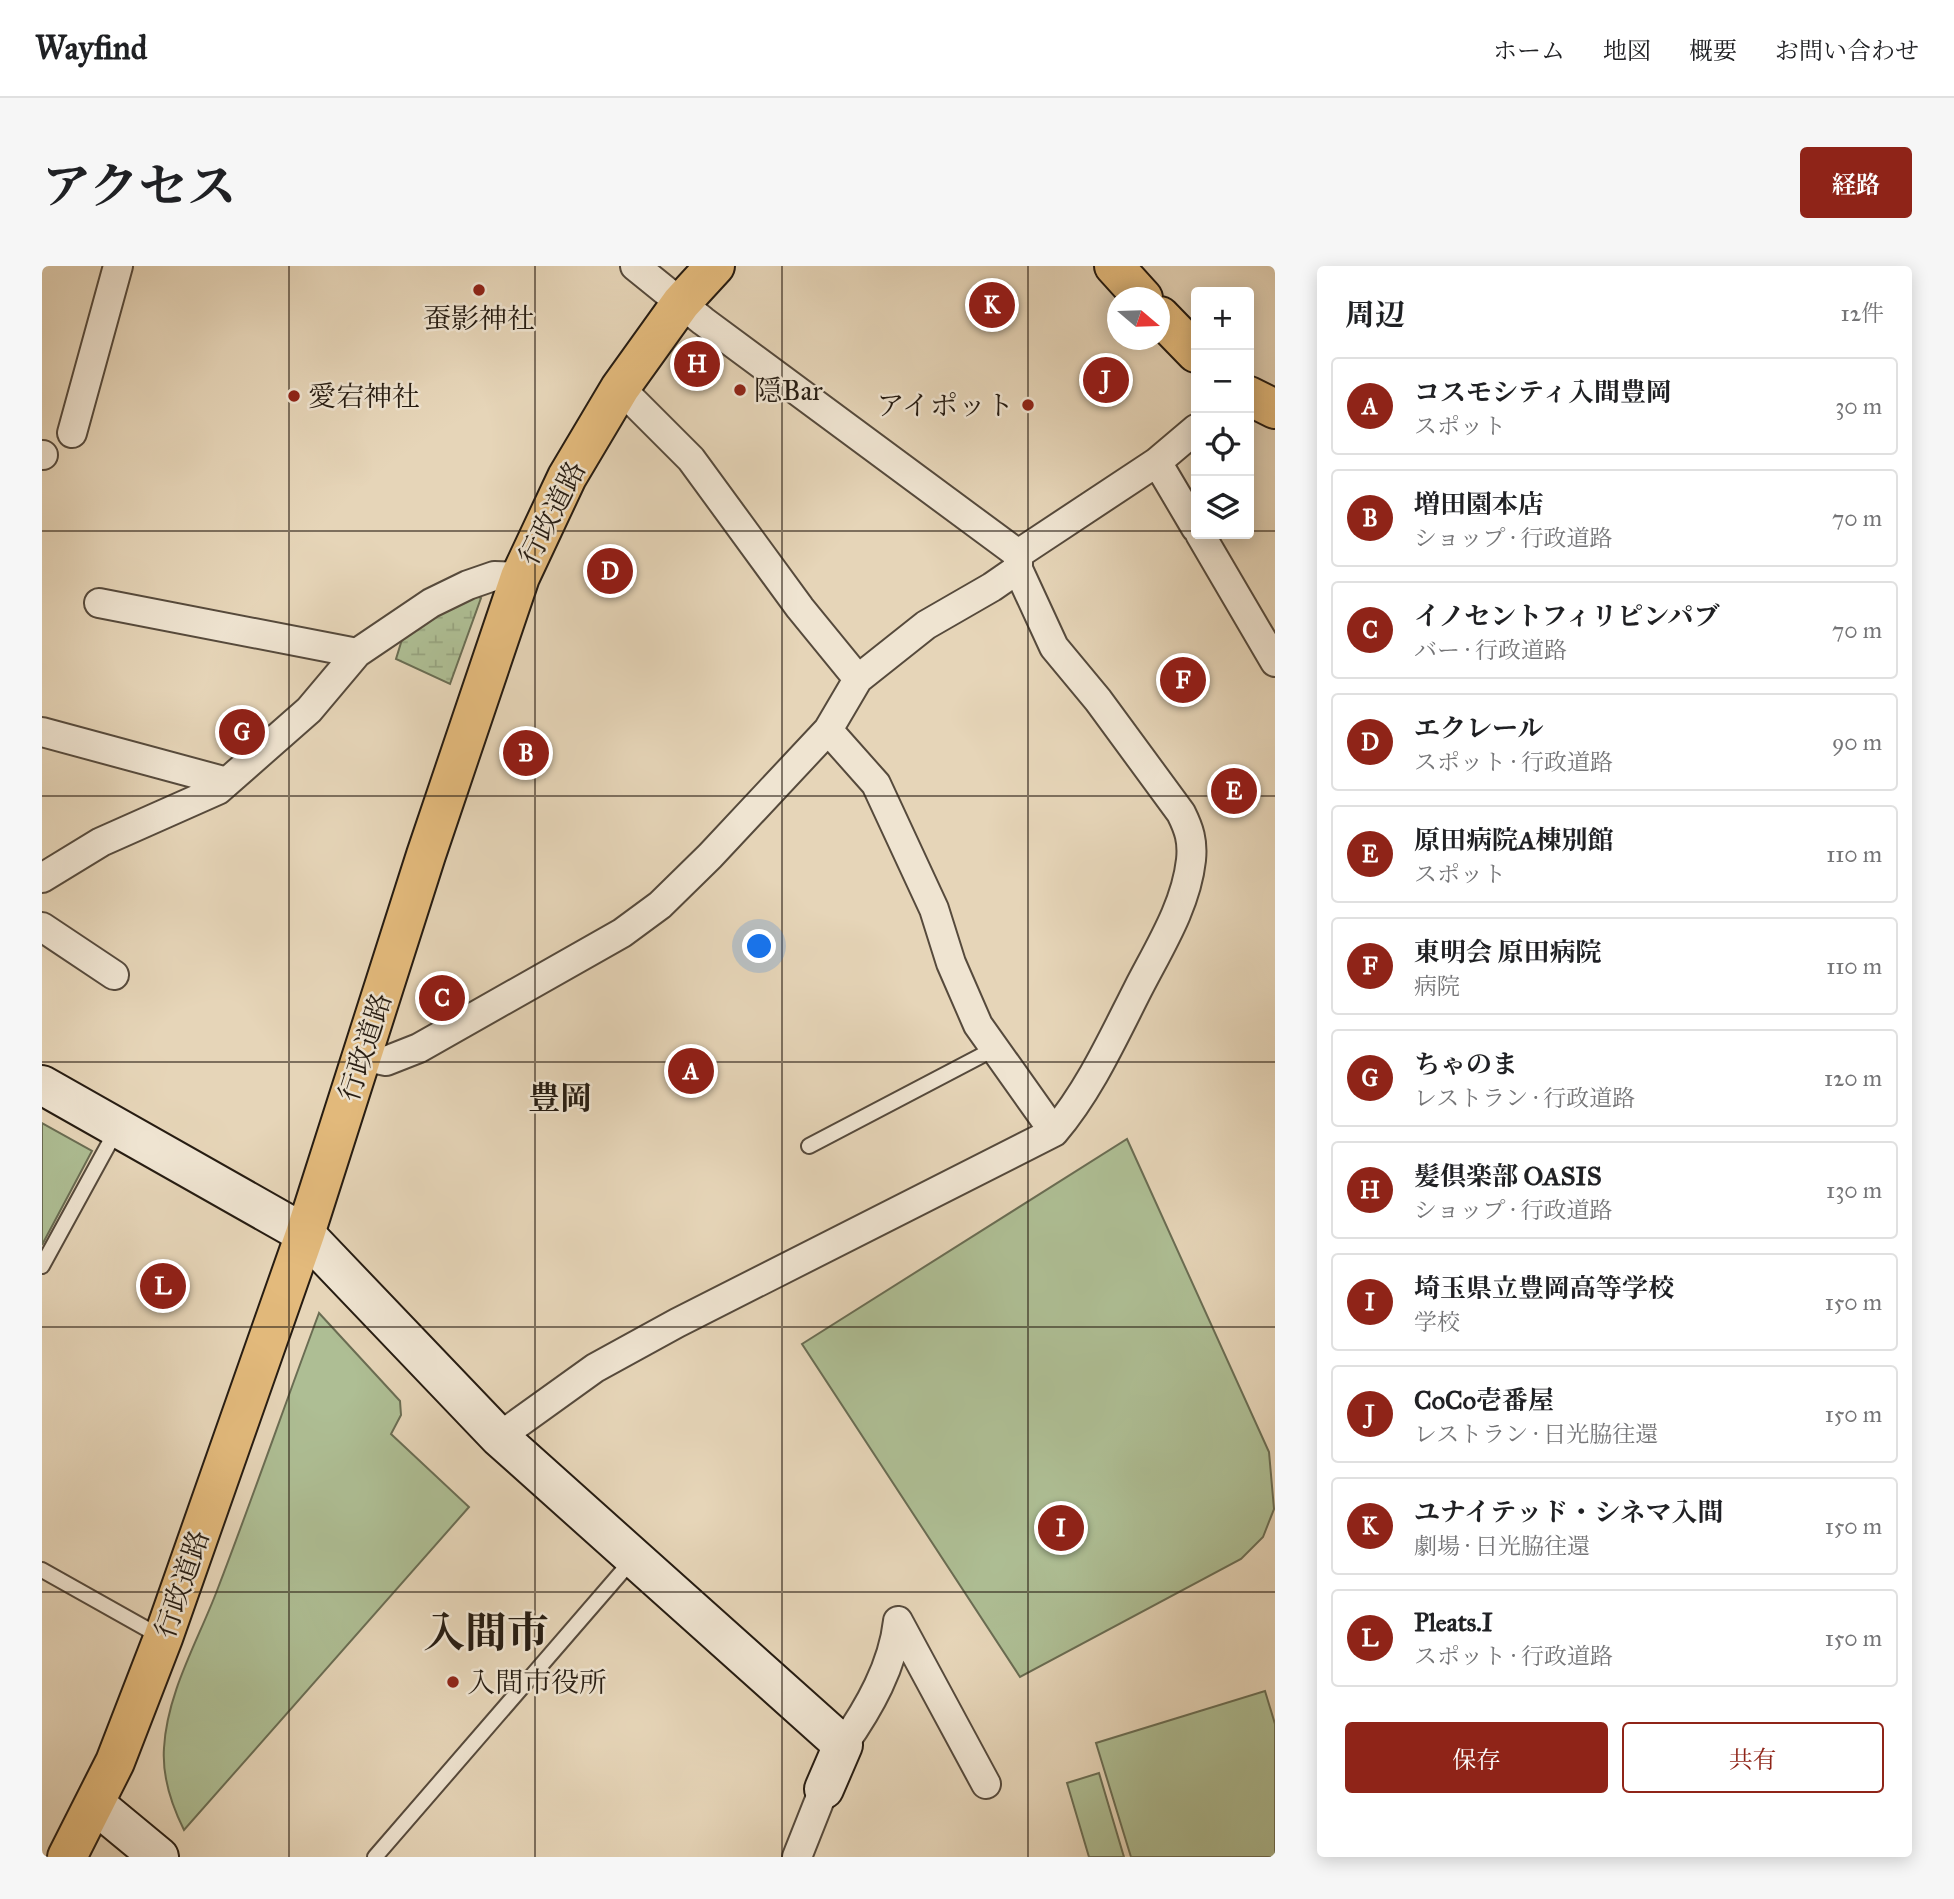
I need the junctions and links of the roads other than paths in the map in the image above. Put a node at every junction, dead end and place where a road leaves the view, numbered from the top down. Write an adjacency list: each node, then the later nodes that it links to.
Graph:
1 (118, 266): 12 (street)
2 (635, 266): 6 (street)
3 (715, 266): 6 (highway, 行政道路)
4 (1114, 266): 5 (highway)
5 (1133, 287)
6 (681, 303): 9 (highway, 行政道路); 17 (street)
7 (1170, 326): 8 (highway)
8 (1193, 350)
9 (620, 388): 18 (highway, 行政道路); 22 (street)
10 (1254, 398): 11 (highway)
11 (1275, 409)
12 (72, 433)
13 (1191, 433): 14 (street)
14 (1157, 461): 15 (street); 17 (street)
15 (1191, 519)
16 (1203, 539): 21 (street)
17 (1018, 561): 22 (street); 33 (street)
18 (520, 577): 20 (street); 30 (highway, 行政道路)
19 (99, 603): 20 (street)
20 (357, 653): 25 (street)
21 (1275, 662)
22 (858, 679): 23 (street)
23 (828, 730): 29 (street); 30 (street)
24 (42, 732): 25 (street)
25 (227, 782): 26 (street)
26 (42, 878)
27 (42, 927): 28 (street)
28 (114, 975)
29 (994, 1049): 33 (street); 34 (lane)
30 (362, 1056): 35 (highway, 行政道路)
31 (42, 1085): 32 (street)
32 (118, 1128): 35 (street); 36 (lane)
33 (1054, 1132): 37 (street)
34 (809, 1146)
35 (305, 1234): 37 (street); 40 (highway, 行政道路)
36 (42, 1266)
37 (499, 1437): 38 (street)
38 (635, 1557): 41 (street); 47 (lane)
39 (42, 1570): 40 (lane)
40 (163, 1638): 44 (highway, 行政道路)
41 (843, 1745): 42 (street); 43 (street)
42 (986, 1784)
43 (824, 1789): 48 (street)
44 (95, 1804): 45 (highway, 行政道路); 46 (street)
45 (67, 1857)
46 (159, 1857)
47 (375, 1857)
48 (797, 1857)

